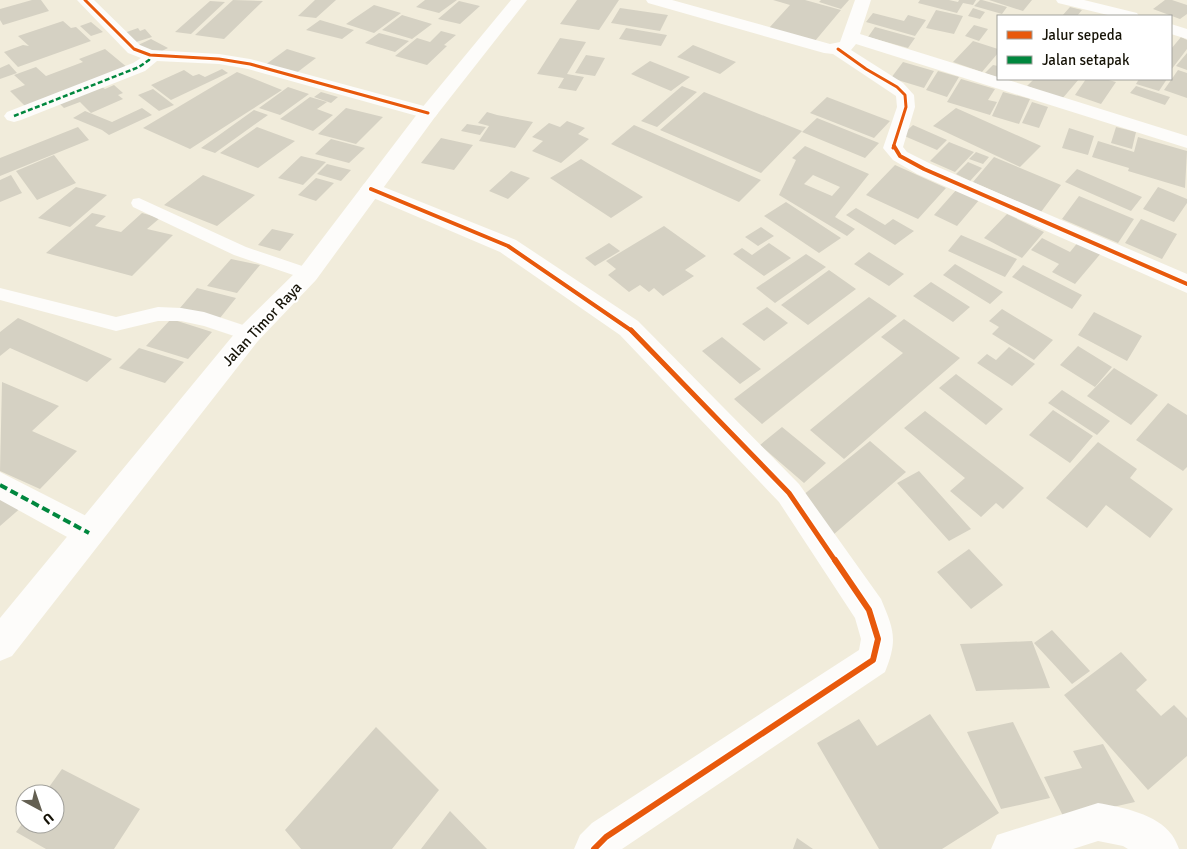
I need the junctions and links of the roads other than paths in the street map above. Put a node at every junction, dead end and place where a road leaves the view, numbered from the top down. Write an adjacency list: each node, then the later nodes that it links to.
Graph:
1 (85, 0): 10 (main road)
2 (519, 0): 11 (main road, Jalan Timor Raya)
3 (654, 0): 9 (main road)
4 (863, 0): 9 (main road)
5 (1064, 0): 6 (main road)
6 (1127, 15)
7 (1172, 29): 8 (main road)
8 (1187, 34)
9 (844, 42): 13 (main road); 17 (main road)
10 (150, 55): 11 (main road); 12 (main road)
11 (428, 114): 14 (main road, Jalan Timor Raya)
12 (14, 116)
13 (1187, 142)
14 (371, 189): 16 (main road, Jalan Timor Raya); 23 (main road)
15 (139, 203): 16 (lane)
16 (308, 274): 19 (main road, Jalan Timor Raya)
17 (1187, 284)
18 (0, 294): 19 (lane)
19 (249, 334): 21 (main road, Jalan Timor Raya)
20 (0, 485): 21 (main road)
21 (89, 533): 22 (main road, Jalan Timor Raya)
22 (0, 644)
23 (594, 849)
24 (1011, 849): 25 (main road)
25 (1159, 849)

